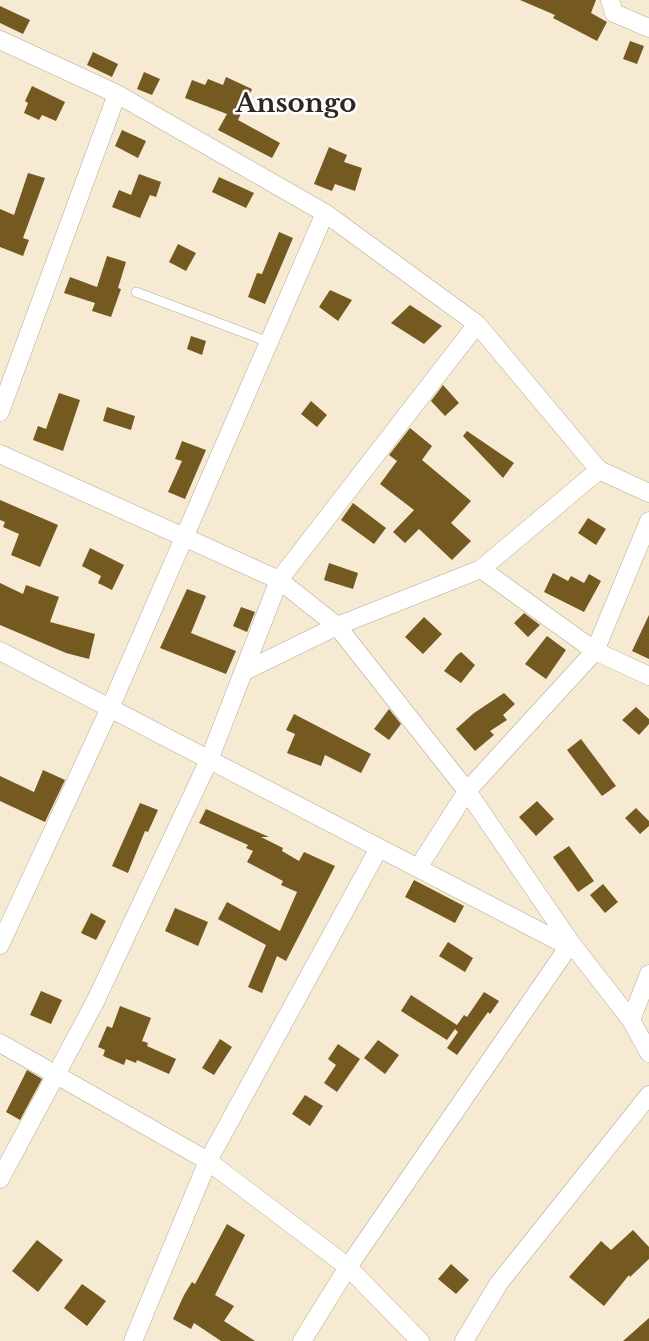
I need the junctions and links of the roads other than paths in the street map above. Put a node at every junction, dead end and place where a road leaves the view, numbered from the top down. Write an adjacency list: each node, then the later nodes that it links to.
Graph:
1 (610, 0): 2 (street)
2 (649, 28)
3 (0, 40): 4 (street)
4 (117, 94): 5 (street); 9 (street)
5 (325, 213): 7 (street); 8 (street)
6 (136, 292): 8 (lane)
7 (477, 324): 11 (street); 16 (street)
8 (269, 342): 14 (street)
9 (0, 412)
10 (0, 454): 14 (street)
11 (599, 470): 12 (street); 15 (street)
12 (649, 493)
13 (649, 521): 19 (street)
14 (185, 537): 16 (street); 22 (street)
15 (481, 569): 17 (street); 19 (street)
16 (279, 580): 17 (street); 20 (street)
17 (337, 626): 20 (street); 24 (street)
18 (0, 651): 22 (street)
19 (595, 651): 21 (street); 24 (street)
20 (243, 672): 23 (street)
21 (649, 676)
22 (110, 708): 23 (street); 27 (street)
23 (209, 760): 25 (street); 33 (street)
24 (467, 791): 26 (street); 28 (street)
25 (379, 848): 26 (street); 35 (street)
26 (418, 868): 28 (street)
27 (0, 945)
28 (569, 945): 30 (street); 37 (street)
29 (649, 974): 30 (street)
30 (631, 1020): 32 (street)
31 (0, 1043): 33 (street)
32 (649, 1053)
33 (57, 1075): 35 (street); 36 (street)
34 (649, 1095): 41 (street)
35 (208, 1161): 37 (street); 38 (street)
36 (0, 1179)
37 (348, 1267): 39 (street); 40 (street)
38 (133, 1341)
39 (302, 1341)
40 (420, 1341)
41 (464, 1341)

